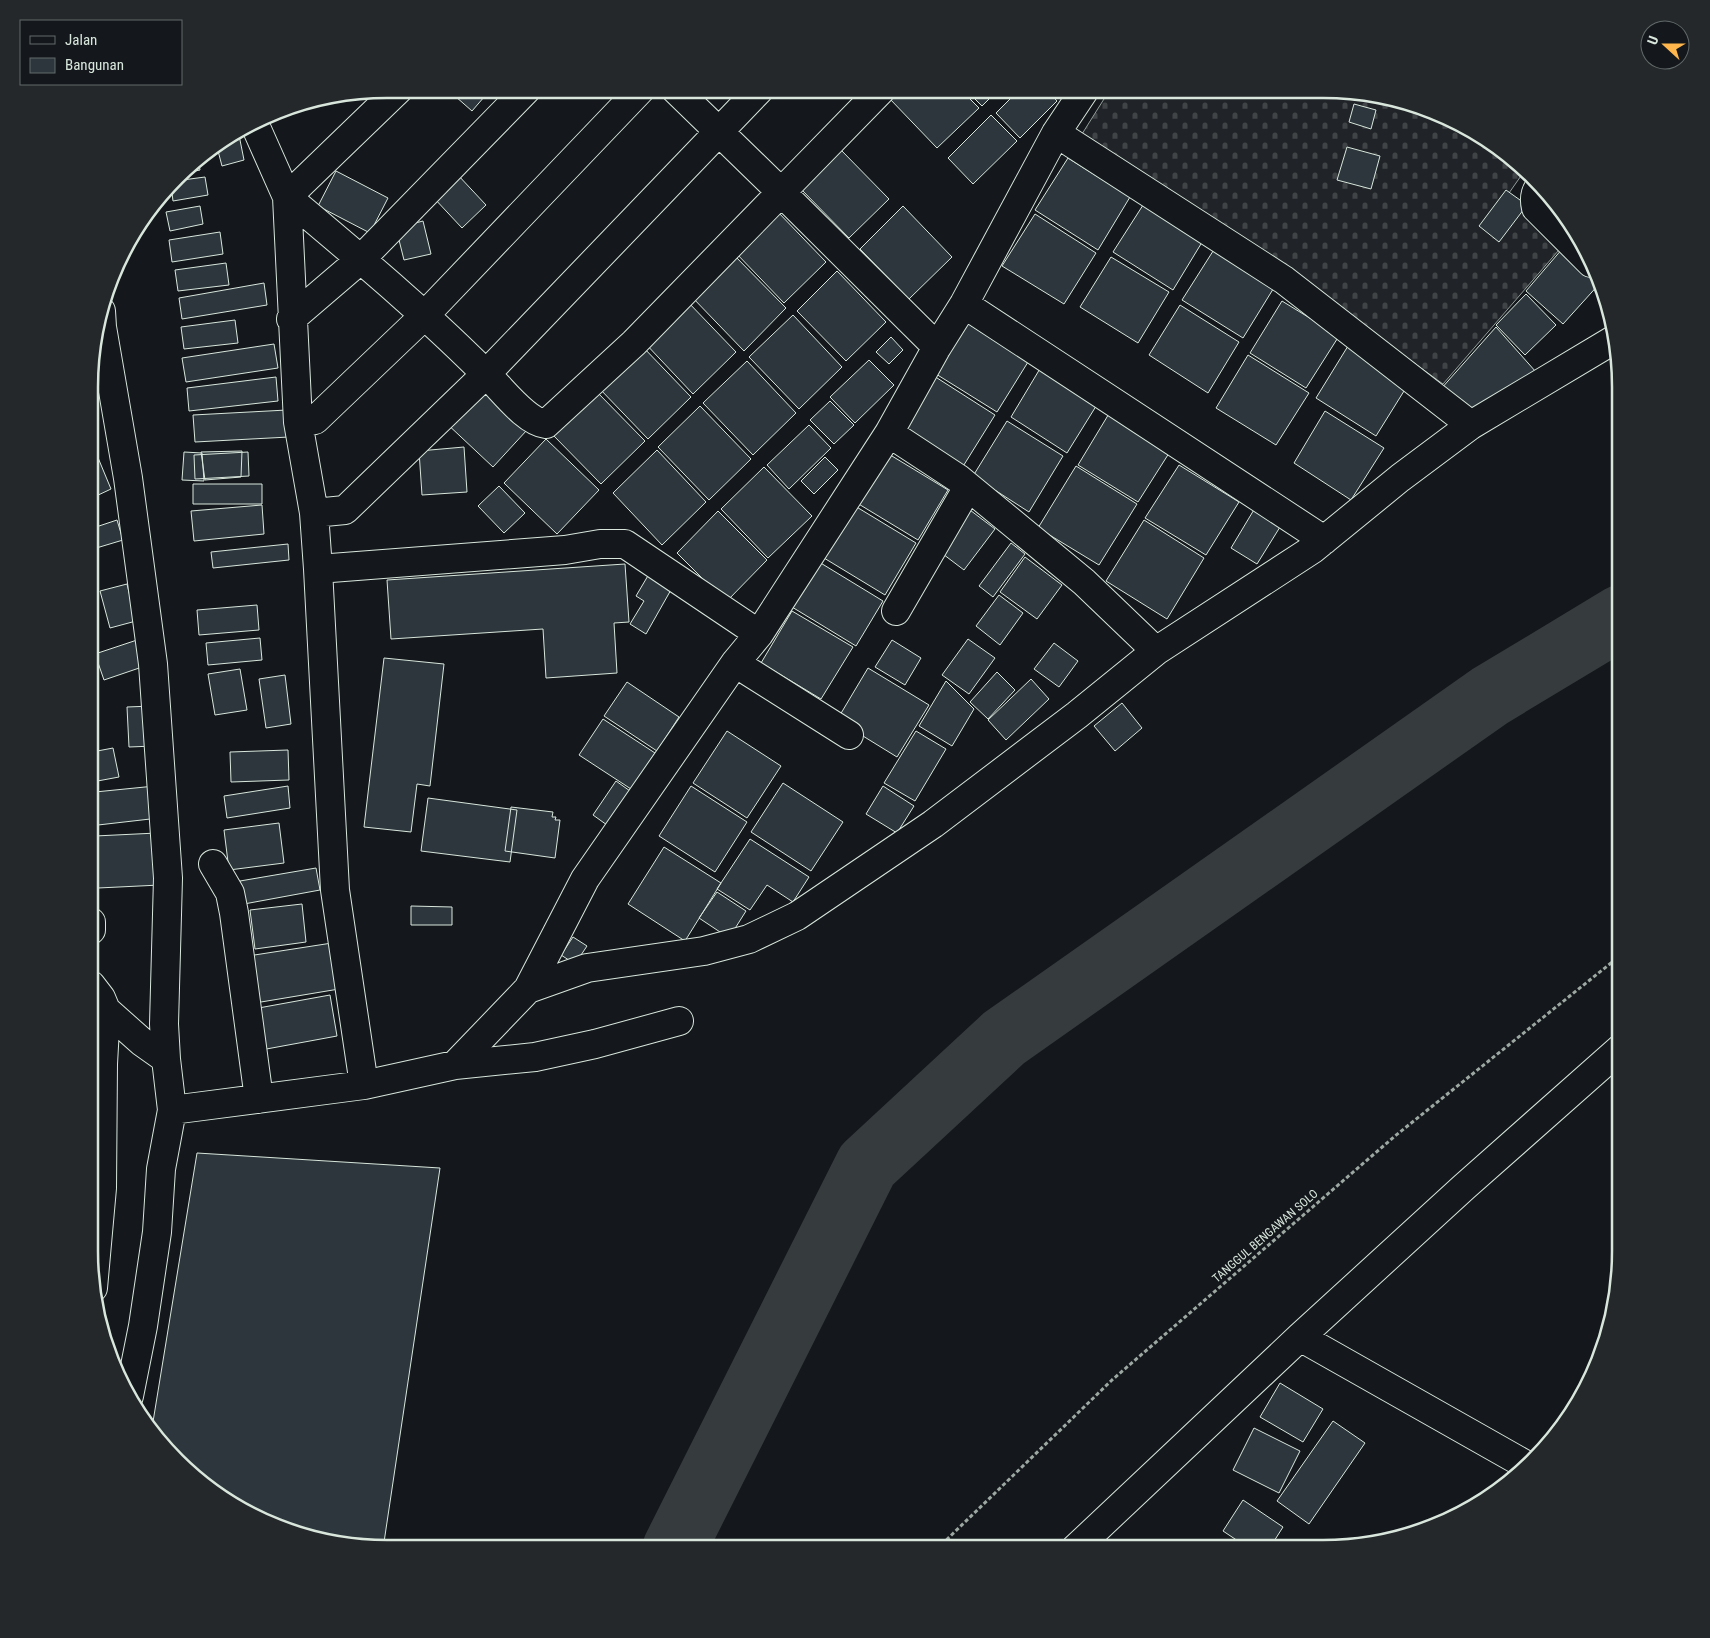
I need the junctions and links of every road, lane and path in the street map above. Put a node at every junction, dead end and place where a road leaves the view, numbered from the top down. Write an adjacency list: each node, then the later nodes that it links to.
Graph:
1 (391, 97): 13 (street)
2 (518, 97): 15 (street)
3 (633, 97): 17 (street)
4 (683, 97): 9 (street)
5 (752, 97): 9 (street)
6 (874, 97): 12 (street)
7 (1079, 97): 10 (street)
8 (256, 128): 13 (street)
9 (719, 131): 12 (street); 22 (street)
10 (1056, 133): 16 (street); 24 (street)
11 (1536, 191): 14 (street)
12 (781, 192): 21 (street); 22 (street)
13 (286, 197): 15 (street); 18 (street)
14 (1579, 251)
15 (361, 259): 17 (street); 18 (street)
16 (964, 304): 21 (street); 28 (street)
17 (424, 316): 22 (street); 23 (street)
18 (291, 319): 23 (street)
19 (103, 331): 42 (street)
20 (1609, 343): 24 (street)
21 (937, 348): 25 (street)
22 (486, 374): 27 (street)
23 (298, 422): 27 (street)
24 (1472, 425): 28 (street)
25 (889, 433): 26 (street); 31 (street)
26 (968, 487): 30 (street); 32 (street)
27 (314, 513): 29 (street)
28 (1324, 540): 32 (street)
29 (318, 569): 31 (street); 44 (street)
30 (896, 611)
31 (759, 634): 33 (street)
32 (1156, 651): 37 (street)
33 (735, 663): 34 (street); 37 (street)
34 (849, 735)
35 (213, 864): 45 (street)
36 (1612, 962): 51 (path, TANGGUL BENGAWAN SOLO)
37 (528, 989): 43 (street)
38 (97, 993): 39 (street)
39 (106, 1010): 42 (street); 47 (street)
40 (680, 1021): 43 (street)
41 (1612, 1056): 48 (street)
42 (166, 1059): 46 (street)
43 (455, 1066): 44 (street)
44 (364, 1085): 45 (street)
45 (259, 1099): 46 (street)
46 (172, 1110): 49 (street)
47 (97, 1244)
48 (1300, 1337): 50 (street); 52 (street)
49 (131, 1387)
50 (1521, 1462)
51 (946, 1540)
52 (1085, 1540)

